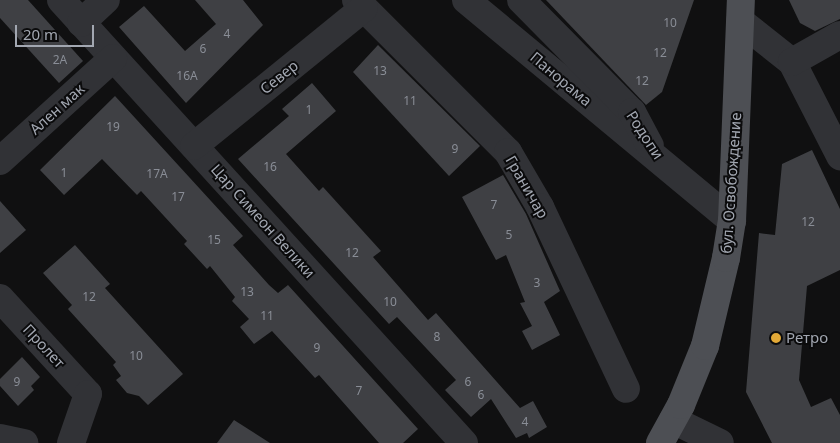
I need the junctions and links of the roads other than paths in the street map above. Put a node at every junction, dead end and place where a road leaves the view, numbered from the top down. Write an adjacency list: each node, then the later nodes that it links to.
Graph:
1 (61, 0): 7 (street, Цар Симеон Велики)
2 (106, 0): 7 (street)
3 (466, 0): 13 (street, Панорама)
4 (521, 0): 13 (street, Родопи)
5 (360, 4): 11 (street, Север); 17 (street, Граничар)
6 (740, 10): 10 (street); 15 (main road, бул. Освобождение)
7 (82, 23): 9 (street, Цар Симеон Велики)
8 (840, 34): 10 (street)
9 (113, 58): 11 (street, Цар Симеон Велики); 14 (street, Ален мак)
10 (792, 62): 12 (street)
11 (194, 146): 22 (street, Цар Симеон Велики)
12 (840, 156)
13 (655, 157): 15 (street, Родопи)
14 (0, 161)
15 (732, 221): 18 (main road, бул. Освобождение)
16 (0, 298): 21 (street, Пролет)
17 (626, 389)
18 (666, 431): 23 (street)
19 (0, 438): 20 (street)
20 (24, 443)
21 (70, 443)
22 (464, 443)
23 (720, 443)

